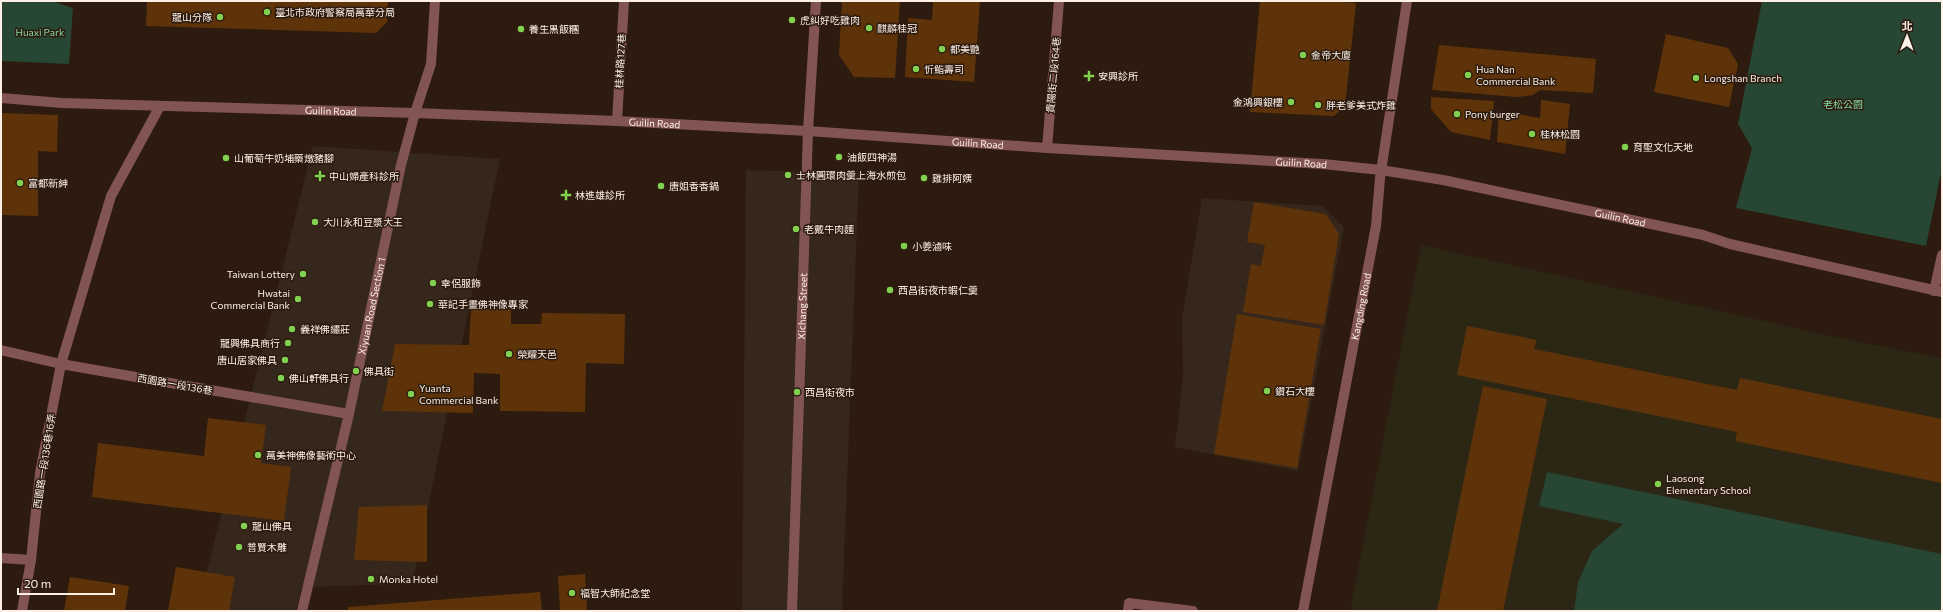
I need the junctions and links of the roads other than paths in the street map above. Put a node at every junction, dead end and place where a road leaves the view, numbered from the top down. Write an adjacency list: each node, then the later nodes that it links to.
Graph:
1 (435, 1): 8 (street, Xiyuan Road Section 1)
2 (624, 1): 9 (street, 桂林路127巷)
3 (816, 1): 10 (street, Xichang Street)
4 (1059, 1): 11 (street, 貴陽街二段164巷)
5 (1407, 1): 12 (street, Kangding Road)
6 (1, 98): 7 (street, Guilin Road)
7 (160, 106): 8 (street, Guilin Road); 16 (street, 西園路一段136巷16弄)
8 (415, 113): 9 (street, Guilin Road); 17 (street, Xiyuan Road Section 1)
9 (617, 121): 10 (street, Guilin Road)
10 (808, 131): 11 (street, Guilin Road); 22 (street, Xichang Street)
11 (1047, 148): 12 (street, Guilin Road)
12 (1381, 170): 14 (street, Guilin Road); 25 (street, Kangding Road)
13 (1942, 254): 14 (street)
14 (1938, 292)
15 (1, 350): 16 (street, 西園路一段136巷)
16 (61, 364): 17 (street, 西園路一段136巷); 19 (street, 西園路一段136巷16弄)
17 (349, 414): 21 (street, Xiyuan Road Section 1)
18 (1, 558): 19 (street)
19 (31, 560): 20 (street, 西園路一段136巷16弄)
20 (22, 611)
21 (302, 611)
22 (792, 611)
23 (1128, 611): 24 (street)
24 (1193, 611)
25 (1303, 611)

